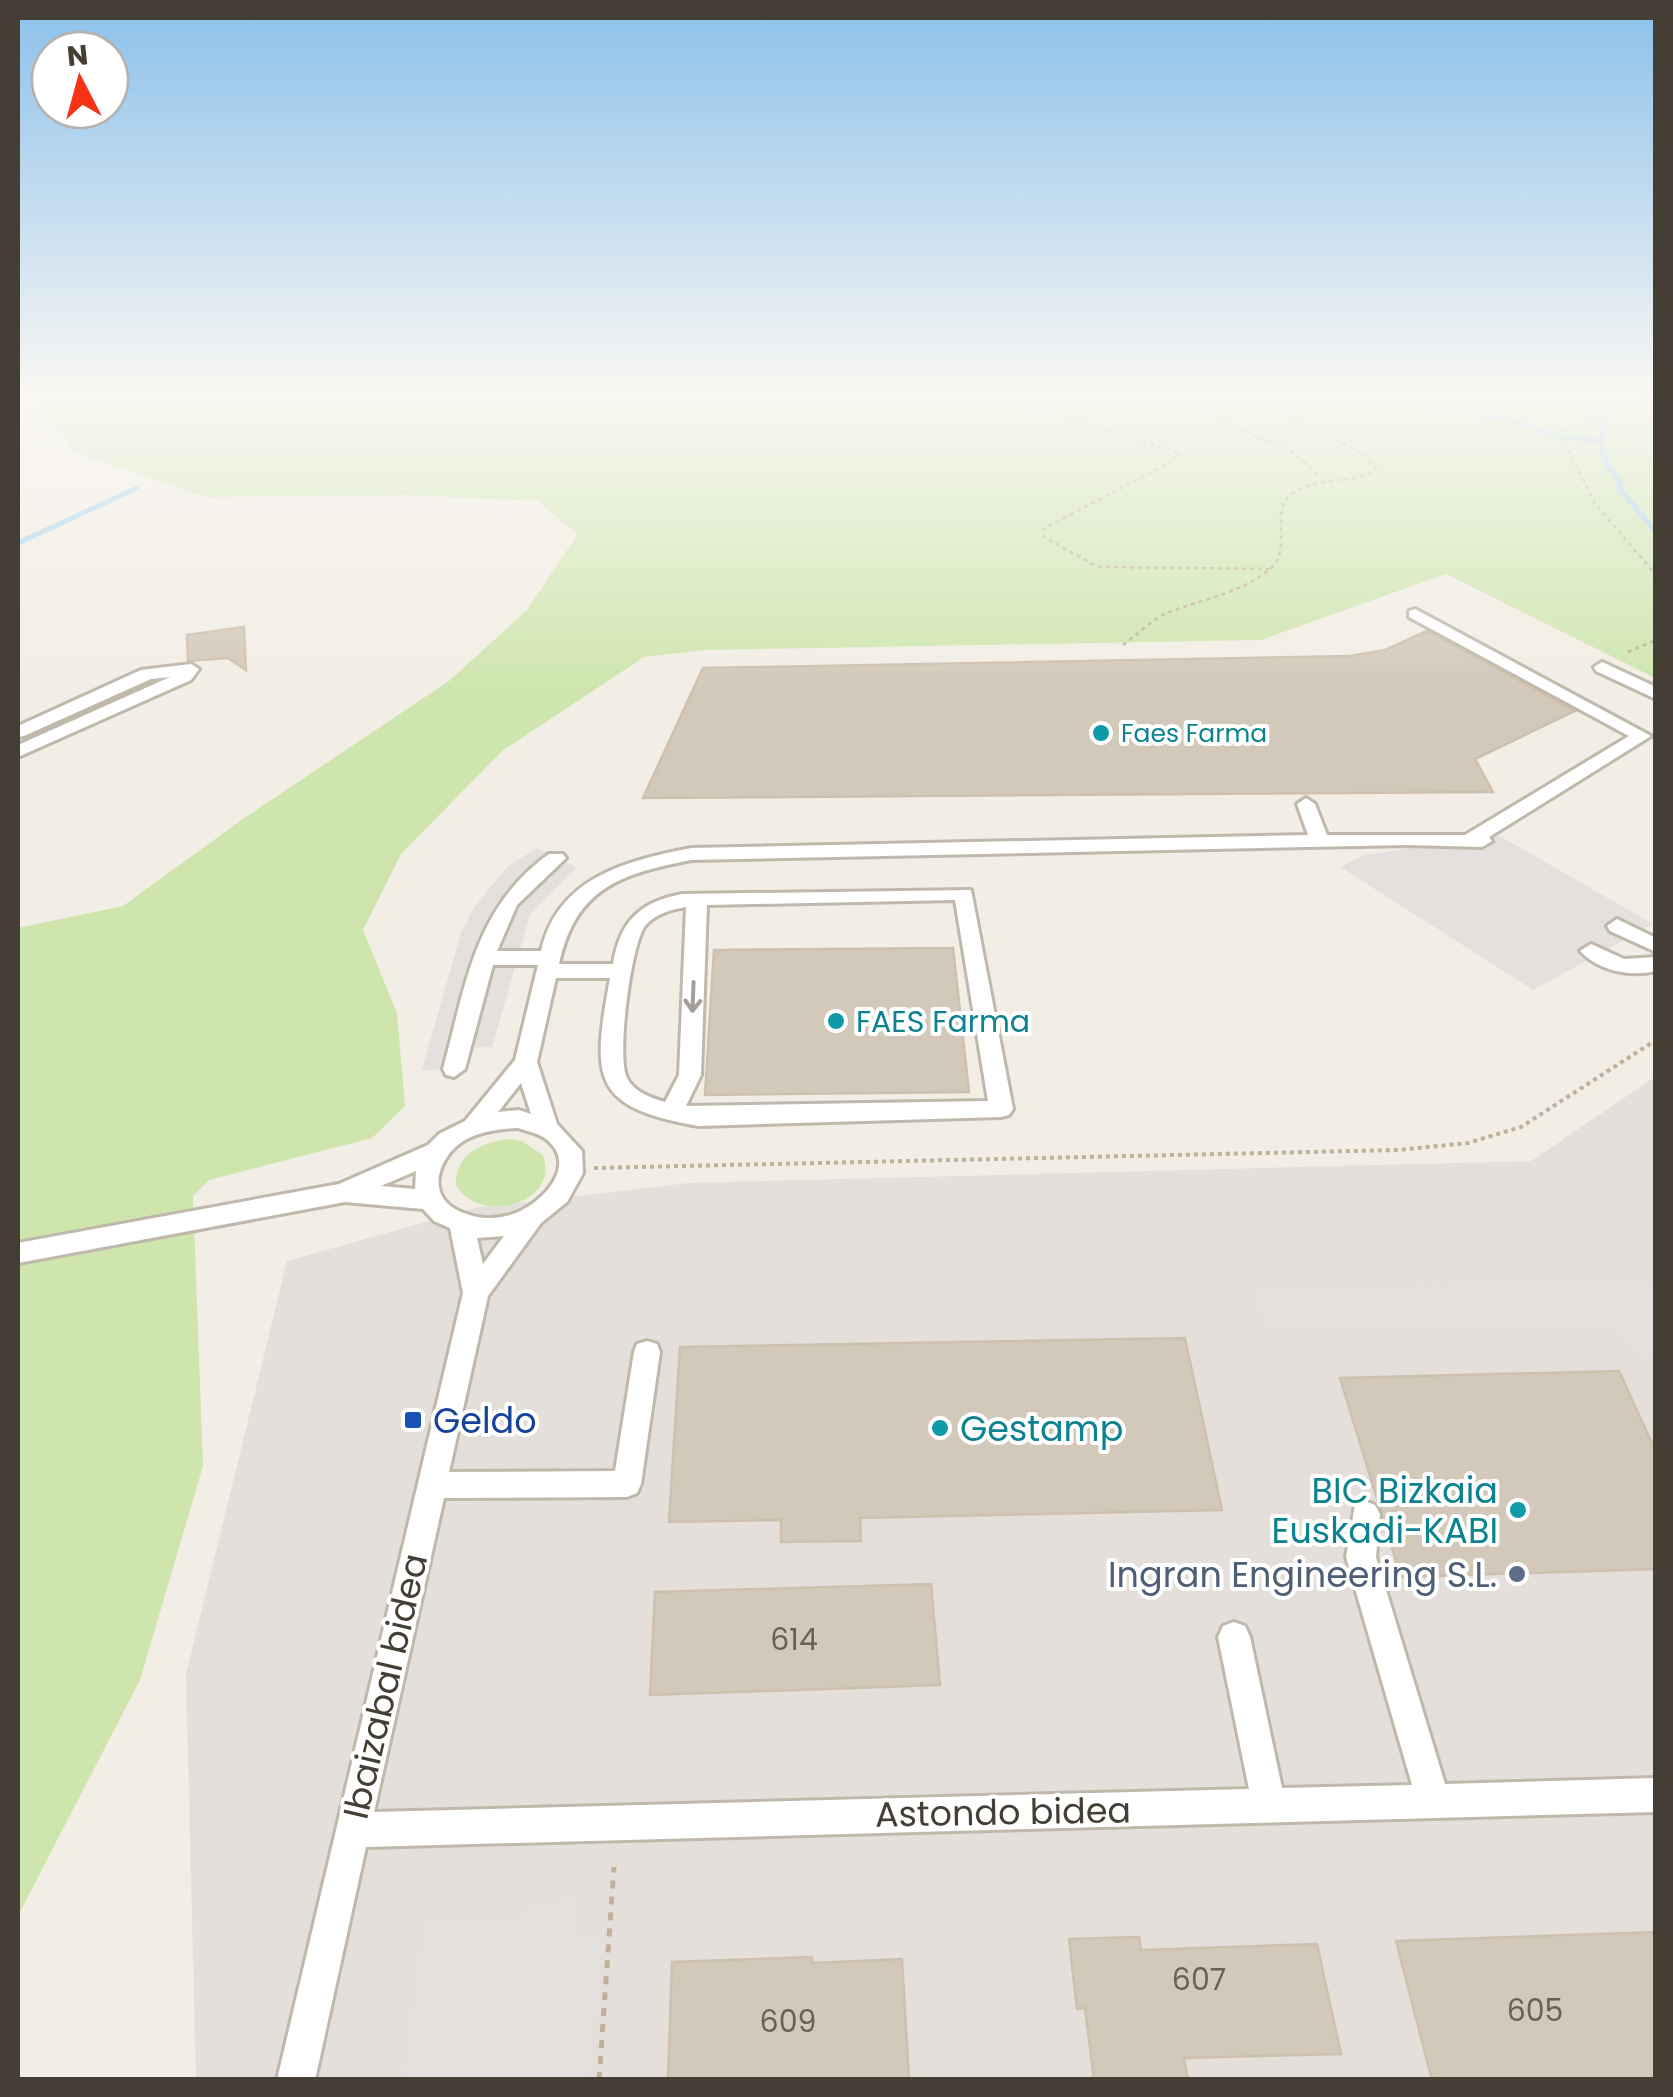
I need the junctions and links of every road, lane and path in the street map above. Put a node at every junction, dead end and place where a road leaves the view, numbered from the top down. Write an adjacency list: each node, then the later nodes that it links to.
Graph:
1 (1109, 494): 4 (path)
2 (1292, 494): 4 (path)
3 (1590, 494): 5 (path)
4 (1270, 569): 8 (path)
5 (1656, 574)
6 (1416, 614): 15 (street)
7 (1656, 640): 9 (path)
8 (1122, 644)
9 (1628, 652)
10 (1602, 667): 11 (street)
11 (1656, 694)
12 (18, 732): 13 (street)
13 (18, 752)
14 (1306, 804): 15 (street)
15 (1320, 842): 22 (street)
16 (556, 858): 21 (street)
17 (698, 899): 23 (street); 27 (street, one-way to 27); 27 (street)
18 (1617, 926): 20 (street)
19 (1591, 951): 20 (street)
20 (1655, 954)
21 (484, 958): 22 (street); 26 (street)
22 (548, 964): 23 (street); 25 (street)
23 (623, 971): 27 (street)
24 (1656, 1040): 31 (path)
25 (526, 1062): 28 (street); 29 (street)
26 (454, 1069)
27 (671, 1114)
28 (474, 1126): 29 (street); 30 (street)
29 (546, 1126): 31 (street)
30 (437, 1151): 32 (street); 33 (street)
31 (573, 1169): 34 (street)
32 (343, 1193): 33 (street); 36 (street)
33 (430, 1200): 35 (street)
34 (530, 1220): 35 (street); 37 (street, Ibaizabal bidea)
35 (462, 1224): 37 (street, Ibaizabal bidea)
36 (18, 1254)
37 (476, 1293): 39 (street, Ibaizabal bidea)
38 (647, 1352): 39 (street)
39 (432, 1485): 45 (street, Ibaizabal bidea)
40 (1365, 1514): 43 (street)
41 (1234, 1636): 44 (street)
42 (1656, 1795): 43 (street, Astondo bidea)
43 (1432, 1800): 44 (street, Astondo bidea)
44 (1269, 1804): 45 (street, Astondo bidea)
45 (351, 1830): 47 (street, Ibaizabal bidea)
46 (614, 1867): 48 (path)
47 (296, 2080)
48 (599, 2080)

